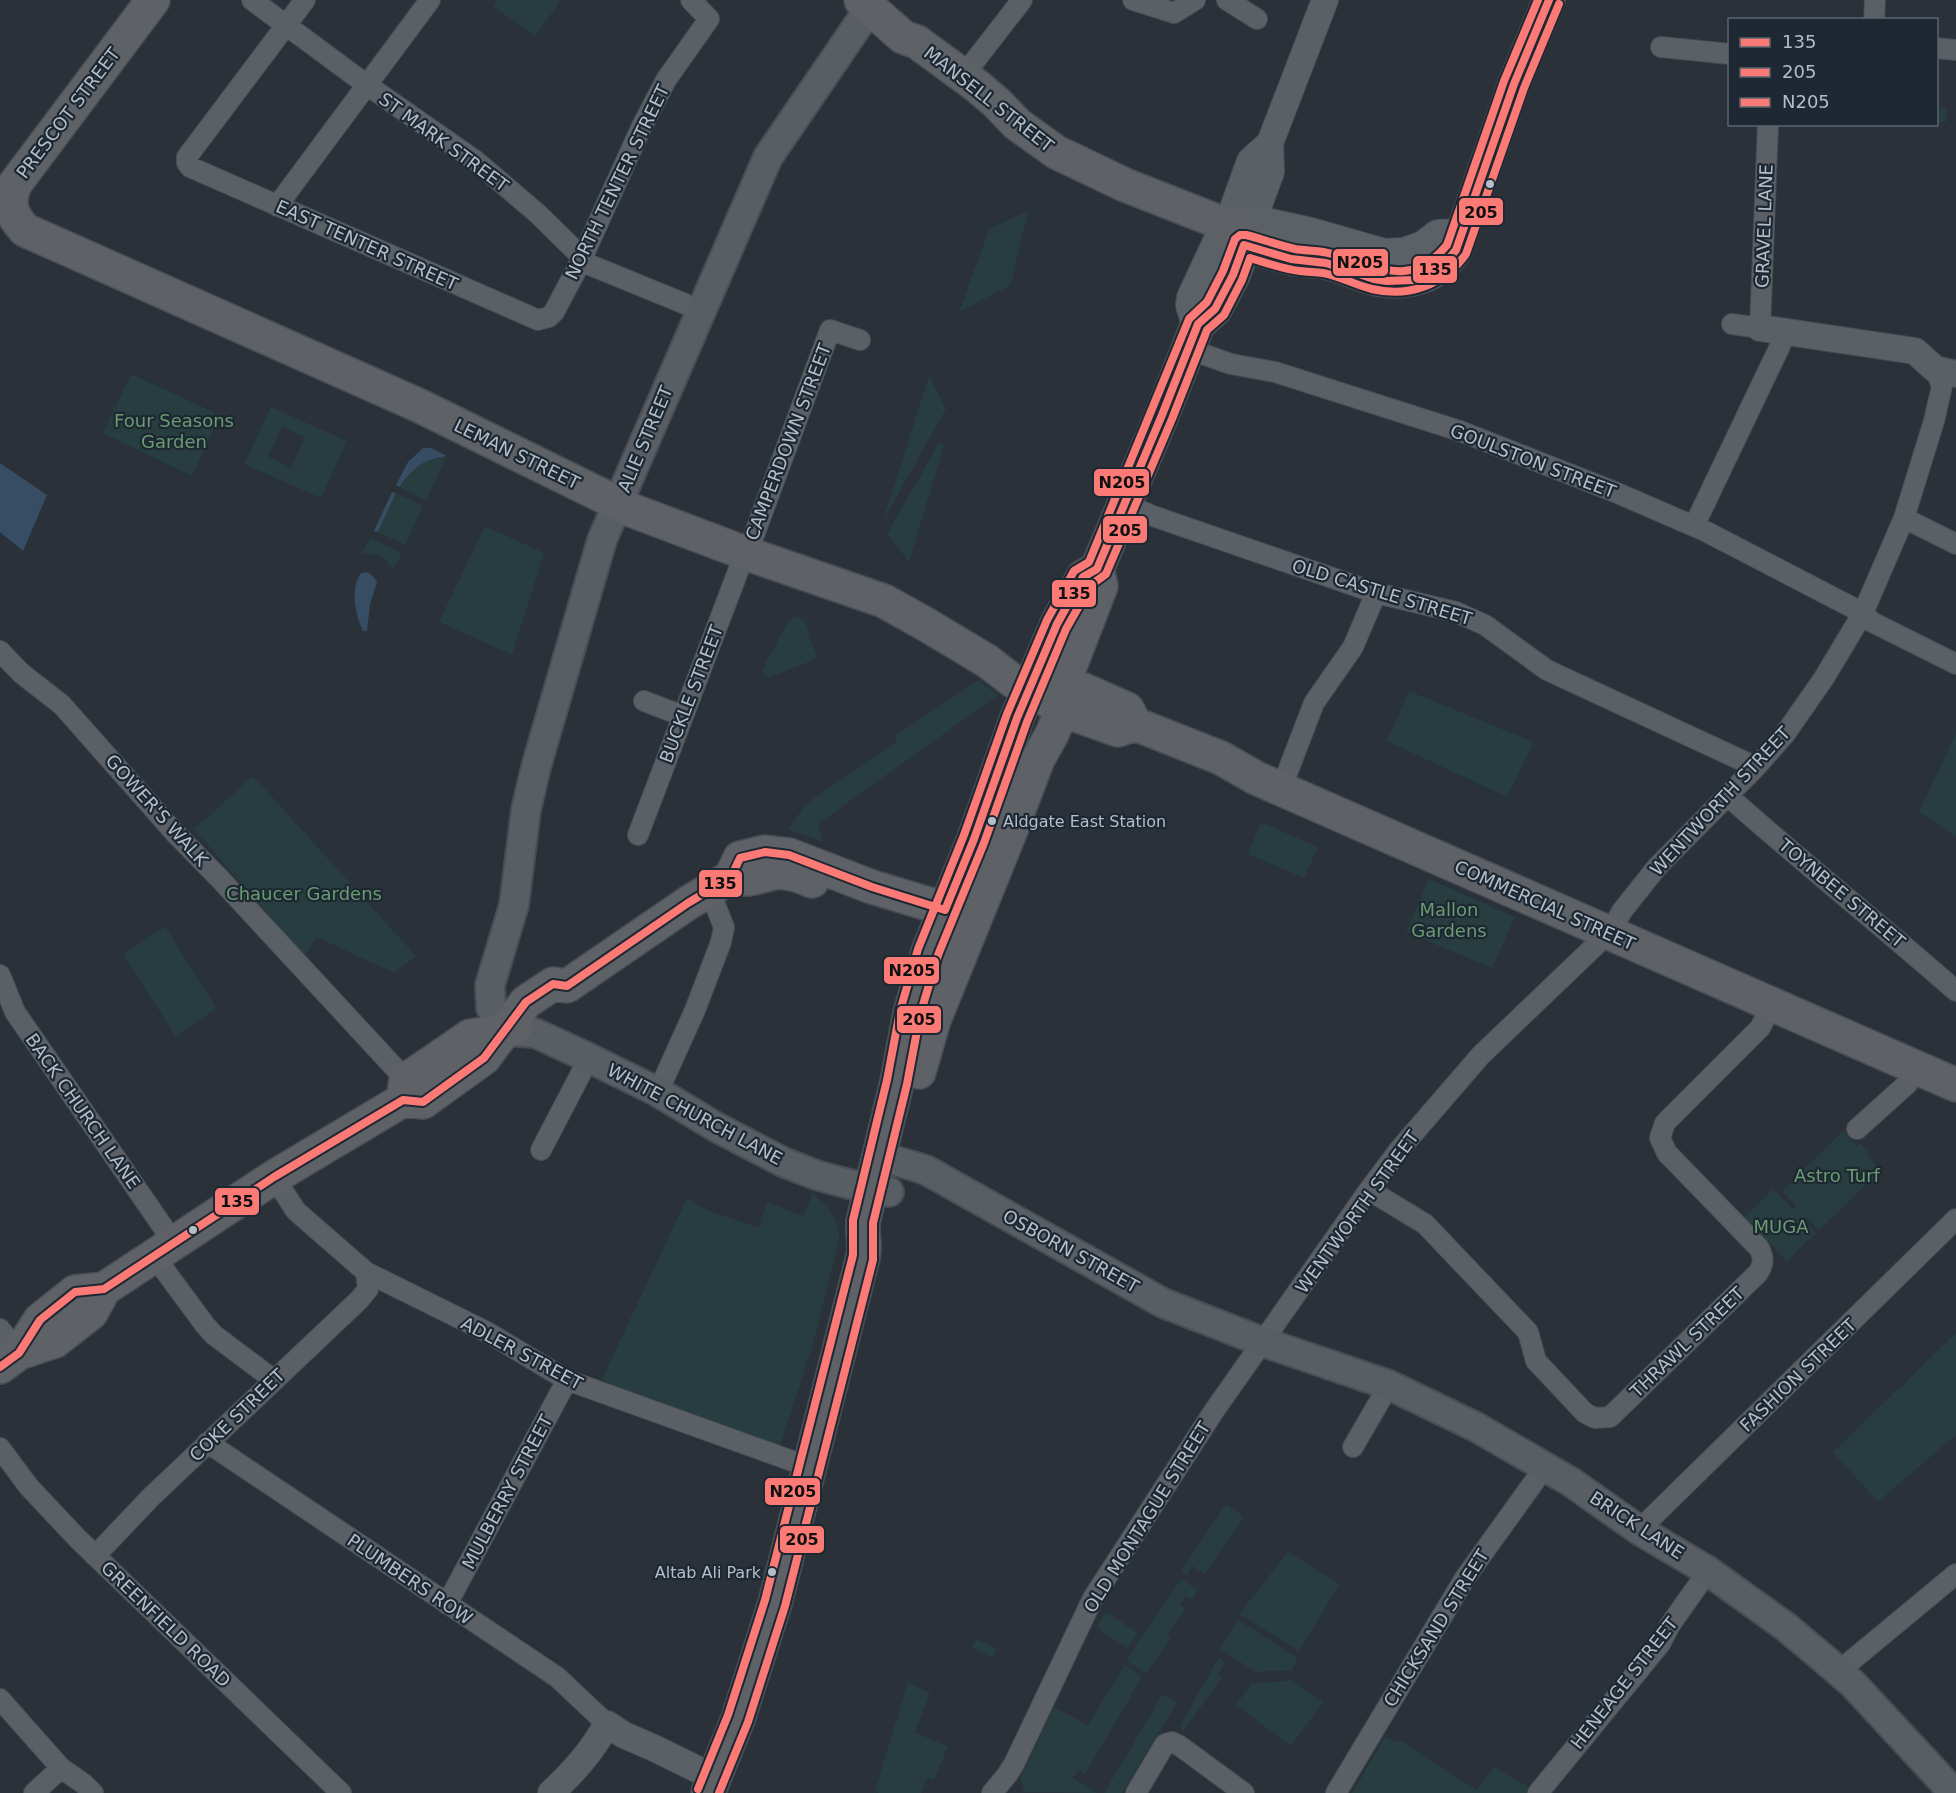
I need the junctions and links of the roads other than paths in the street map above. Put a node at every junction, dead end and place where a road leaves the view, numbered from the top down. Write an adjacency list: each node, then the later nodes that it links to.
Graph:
1 (153, 0): 24 (highway, PRESCOT STREET)
2 (252, 0): 16 (street, ST MARK STREET)
3 (305, 0): 16 (street)
4 (430, 0): 22 (street)
5 (692, 0): 28 (street, NORTH TENTER STREET)
6 (1022, 0): 21 (street)
7 (1133, 0): 8 (street)
8 (1195, 0)
9 (1227, 0): 15 (street)
10 (1325, 0): 27 (street)
11 (1549, 0): 27 (main road)
12 (1875, 0): 14 (street)
13 (865, 4): 21 (highway, MANSELL STREET); 29 (main road, ALIE STREET)
14 (1874, 18)
15 (1257, 19)
16 (285, 26): 22 (street, ST MARK STREET); 25 (street, EAST TENTER STREET)
17 (1661, 47): 20 (street)
18 (1938, 48): 19 (street)
19 (1956, 50)
20 (1728, 54)
21 (963, 76): 27 (highway, MANSELL STREET)
22 (367, 85): 25 (street); 28 (street, ST MARK STREET)
23 (1768, 126): 32 (street, GRAVEL LANE)
24 (7, 188): 26 (highway, PRESCOT STREET)
25 (277, 206): 30 (street, EAST TENTER STREET)
26 (13, 226): 36 (highway, LEMAN STREET)
27 (1241, 230): 33 (highway)
28 (582, 257): 29 (street, ST MARK STREET); 30 (street, NORTH TENTER STREET)
29 (700, 310): 36 (main road, ALIE STREET)
30 (549, 317)
31 (1732, 324): 32 (street)
32 (1772, 330): 35 (street); 39 (street)
33 (1193, 336): 37 (highway); 39 (street, GOULSTON STREET)
34 (860, 340): 41 (street, CAMPERDOWN STREET)
35 (1946, 372): 38 (street, WENTWORTH STREET)
36 (617, 503): 41 (highway, LEMAN STREET); 60 (main road, ALIE STREET)
37 (1125, 504): 42 (highway); 43 (street, OLD CASTLE STREET)
38 (1904, 518): 40 (street); 44 (street, WENTWORTH STREET)
39 (1694, 526): 44 (street, GOULSTON STREET)
40 (1956, 544)
41 (746, 553): 47 (highway, LEMAN STREET); 49 (street, BUCKLE STREET)
42 (1096, 584): 47 (highway); 47 (highway)
43 (1376, 593): 50 (street, OLD CASTLE STREET); 51 (street)
44 (1863, 613): 46 (street, GOULSTON STREET); 50 (street, WENTWORTH STREET)
45 (0, 651): 64 (street, GOWER'S WALK)
46 (1956, 664)
47 (1057, 695): 51 (highway, COMMERCIAL STREET); 55 (highway); 55 (highway)
48 (644, 701): 49 (street)
49 (683, 716): 53 (street, BUCKLE STREET)
50 (1756, 767): 52 (street, WENTWORTH STREET)
51 (1281, 789): 56 (highway, COMMERCIAL STREET)
52 (1728, 796): 56 (street, WENTWORTH STREET); 58 (street, TOYNBEE STREET)
53 (638, 835)
54 (718, 885): 55 (highway); 60 (highway); 65 (street)
55 (958, 921): 68 (highway)
56 (1607, 932): 59 (highway, COMMERCIAL STREET); 71 (street, WENTWORTH STREET)
57 (0, 975): 73 (street, BACK CHURCH LANE)
58 (1956, 991)
59 (1772, 1005): 62 (highway, COMMERCIAL STREET); 71 (street, THRAWL STREET)
60 (505, 1030): 61 (main road, WHITE CHURCH LANE); 64 (highway)
61 (590, 1058): 65 (main road, WHITE CHURCH LANE); 67 (street)
62 (1920, 1069): 63 (highway, COMMERCIAL STREET); 66 (street)
63 (1956, 1085)
64 (405, 1090): 69 (highway)
65 (658, 1092): 70 (main road, WHITE CHURCH LANE)
66 (1857, 1130)
67 (541, 1150)
68 (889, 1158): 70 (highway); 75 (main road, OSBORN STREET)
69 (274, 1177): 73 (highway); 74 (street, ADLER STREET)
70 (880, 1190): 83 (highway)
71 (1369, 1190): 75 (street, WENTWORTH STREET)
72 (1956, 1219): 85 (street, FASHION STREET)
73 (164, 1250): 76 (highway); 77 (street, BACK CHURCH LANE)
74 (366, 1272): 77 (street, COKE STREET); 78 (street, ADLER STREET)
75 (1263, 1342): 79 (main road, BRICK LANE); 96 (street, OLD MONTAGUE STREET)
76 (6, 1350)
77 (274, 1380): 80 (street, COKE STREET)
78 (567, 1380): 83 (street, ADLER STREET); 89 (street, MULBERRY STREET)
79 (1389, 1385): 82 (street); 84 (main road, BRICK LANE)
80 (207, 1443): 86 (street, COKE STREET); 89 (street, PLUMBERS ROW)
81 (0, 1448): 86 (street, GREENFIELD ROAD)
82 (1353, 1448)
83 (809, 1467): 94 (highway)
84 (1544, 1468): 85 (main road, BRICK LANE); 103 (street, CHICKSAND STREET)
85 (1639, 1530): 87 (main road, BRICK LANE)
86 (95, 1556): 99 (street, GREENFIELD ROAD)
87 (1708, 1571): 90 (main road, BRICK LANE); 104 (street, HENEAGE STREET)
88 (1956, 1574): 90 (street)
89 (447, 1604): 92 (street, PLUMBERS ROW)
90 (1839, 1671): 95 (main road, BRICK LANE)
91 (0, 1699): 93 (street)
92 (607, 1724): 94 (street); 100 (street)
93 (61, 1768): 97 (street); 98 (street)
94 (711, 1786)
95 (1947, 1786)
96 (998, 1791)
97 (34, 1793)
98 (93, 1793)
99 (341, 1793)
100 (550, 1793)
101 (1136, 1793): 102 (street)
102 (1244, 1793)
103 (1335, 1793)
104 (1538, 1793)

